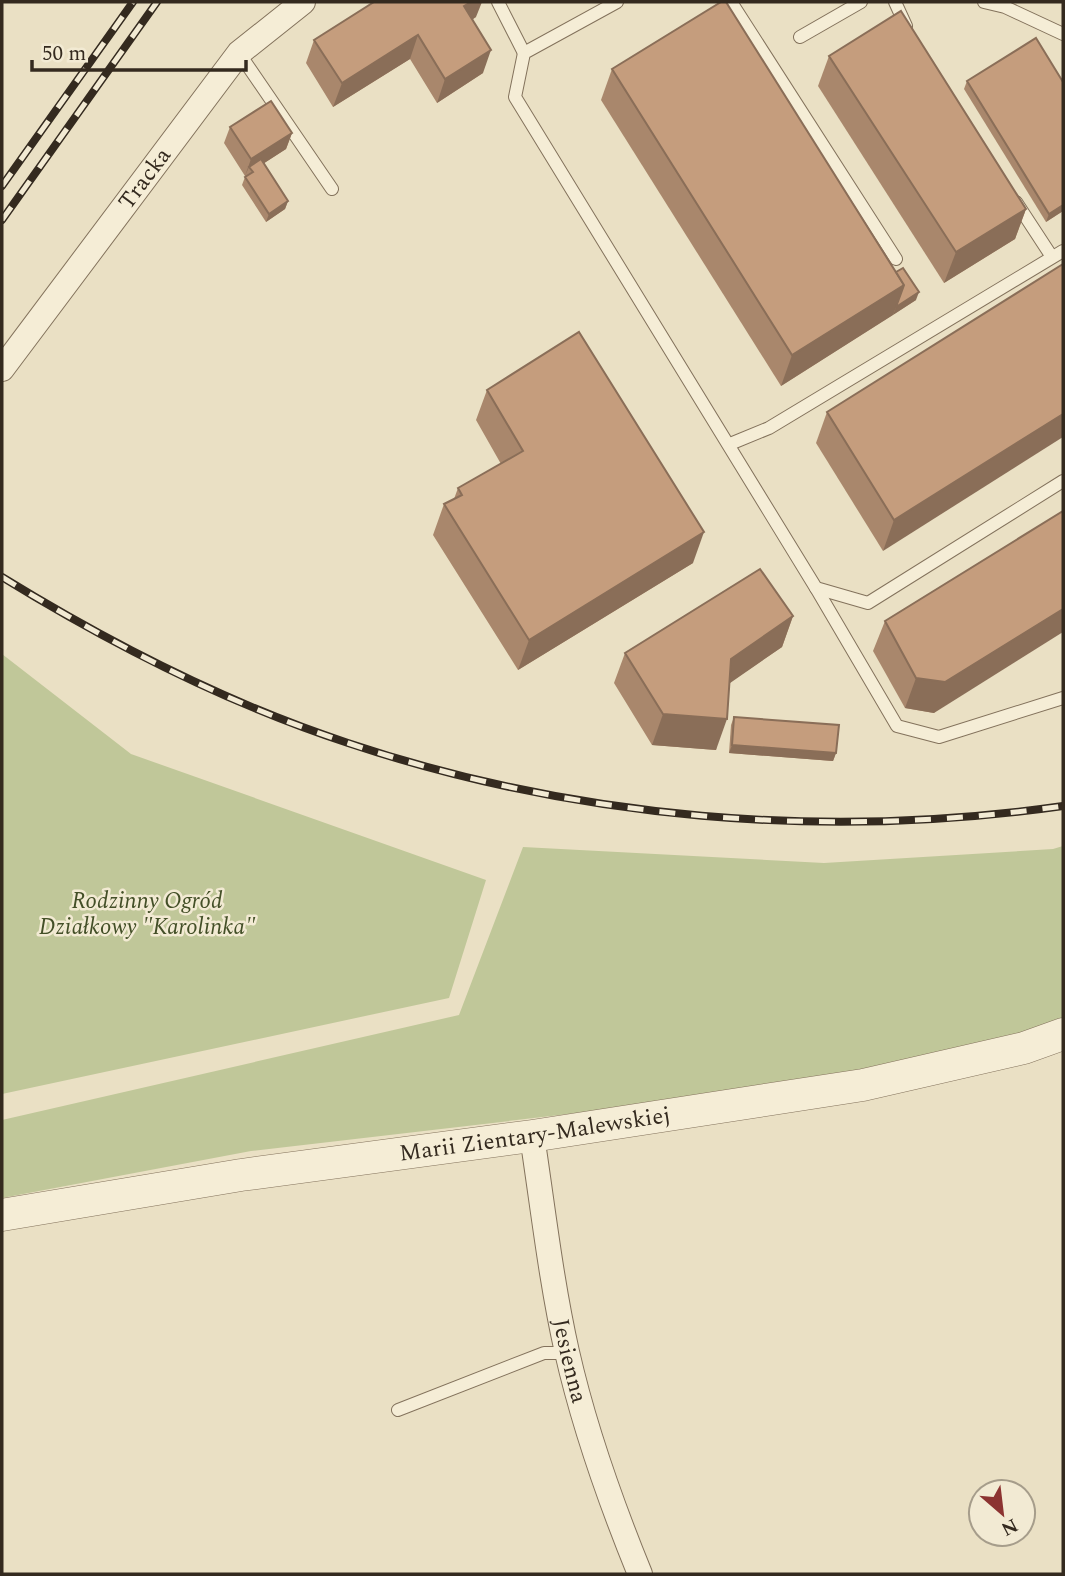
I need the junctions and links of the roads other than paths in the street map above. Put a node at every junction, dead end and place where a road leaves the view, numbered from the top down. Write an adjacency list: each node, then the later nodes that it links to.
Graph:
1 (303, 2): 12 (street, Tracka)
2 (498, 2): 13 (lane)
3 (617, 2): 13 (lane)
4 (732, 2): 17 (lane)
5 (861, 2): 11 (lane)
6 (895, 2): 10 (lane)
7 (984, 2): 8 (lane)
8 (1006, 4): 9 (lane)
9 (1063, 34)
10 (910, 35)
11 (800, 37)
12 (239, 53): 15 (lane); 18 (street, Tracka)
13 (524, 53): 19 (lane)
14 (1007, 187): 16 (lane)
15 (332, 189)
16 (1058, 254): 19 (lane)
17 (896, 259)
18 (2, 369)
19 (730, 444): 21 (lane)
20 (1063, 481): 21 (lane)
21 (816, 588): 22 (lane)
22 (1063, 698)
23 (1063, 1034): 24 (street, Marii Zientary-Malewskiej)
24 (533, 1136): 25 (street, Marii Zientary-Malewskiej); 26 (street, Jesienna)
25 (2, 1215)
26 (567, 1353): 27 (lane); 28 (street, Jesienna)
27 (398, 1410)
28 (640, 1574)

